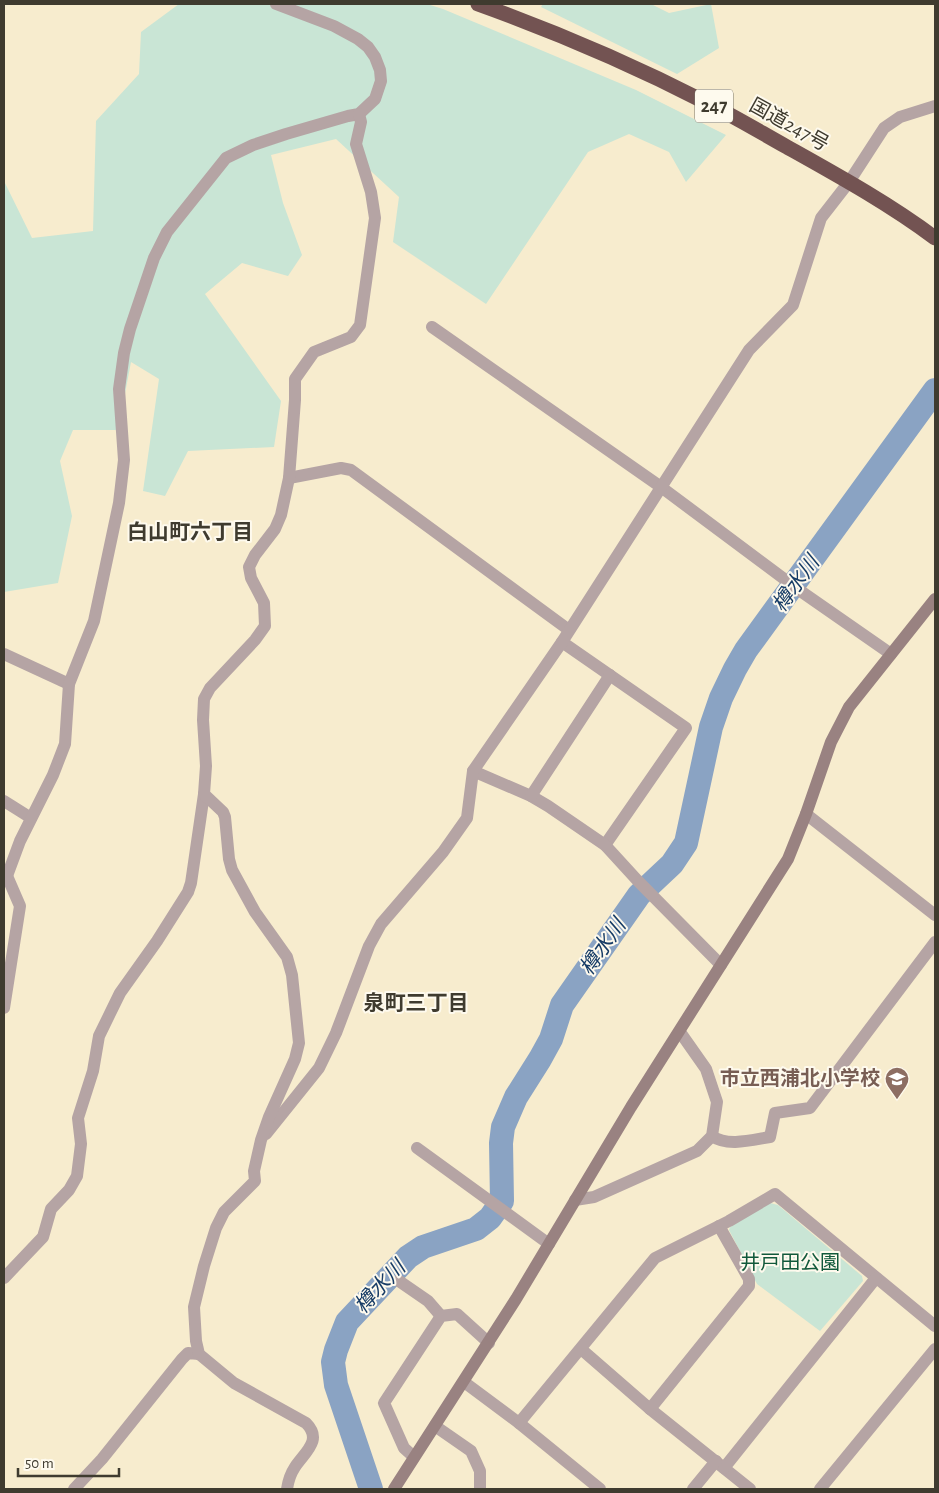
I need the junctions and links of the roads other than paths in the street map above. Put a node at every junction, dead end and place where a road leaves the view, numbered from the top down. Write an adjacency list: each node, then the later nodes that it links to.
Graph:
1 (276, 4): 4 (street)
2 (478, 4): 5 (highway, 国道247号 / 247)
3 (935, 106): 5 (street)
4 (359, 114): 8 (street); 16 (street)
5 (849, 182): 6 (highway, 国道247号 / 247); 9 (street)
6 (935, 238)
7 (432, 327): 9 (street)
8 (288, 478): 11 (street); 18 (street)
9 (661, 487): 11 (street); 13 (street)
10 (935, 599): 13 (street)
11 (569, 630): 12 (street)
12 (562, 642): 15 (street); 17 (street)
13 (891, 654): 21 (street)
14 (4, 655): 16 (street)
15 (610, 675): 19 (street); 23 (street)
16 (69, 684): 22 (street)
17 (473, 771): 19 (street); 31 (street)
18 (204, 794): 31 (street); 36 (street)
19 (532, 796): 23 (street)
20 (4, 801): 22 (street)
21 (806, 814): 25 (street); 27 (street)
22 (31, 818): 24 (street)
23 (605, 845): 27 (street)
24 (5, 875): 28 (street)
25 (935, 915)
26 (935, 942): 30 (street)
27 (721, 964): 29 (street)
28 (4, 1008)
29 (680, 1032): 30 (street); 33 (street)
30 (712, 1136): 33 (street)
31 (261, 1140): 44 (street)
32 (417, 1148): 35 (street)
33 (575, 1200): 35 (street)
34 (718, 1226): 37 (street); 42 (street); 46 (street)
35 (548, 1244): 41 (street)
36 (4, 1278)
37 (876, 1278): 40 (street); 50 (street)
38 (398, 1281): 39 (street)
39 (441, 1316): 41 (street); 49 (street)
40 (935, 1326)
41 (488, 1343): 45 (street)
42 (581, 1349): 46 (street); 47 (street)
43 (935, 1349): 58 (street)
44 (199, 1354): 51 (street); 52 (street)
45 (464, 1382): 47 (street); 48 (street)
46 (650, 1408): 50 (street)
47 (519, 1423): 55 (street)
48 (435, 1426): 49 (street); 54 (street)
49 (414, 1457): 53 (street)
50 (720, 1465): 56 (street); 57 (street)
51 (74, 1489)
52 (287, 1489)
53 (394, 1489)
54 (480, 1489)
55 (600, 1489)
56 (693, 1489)
57 (750, 1489)
58 (820, 1489)

